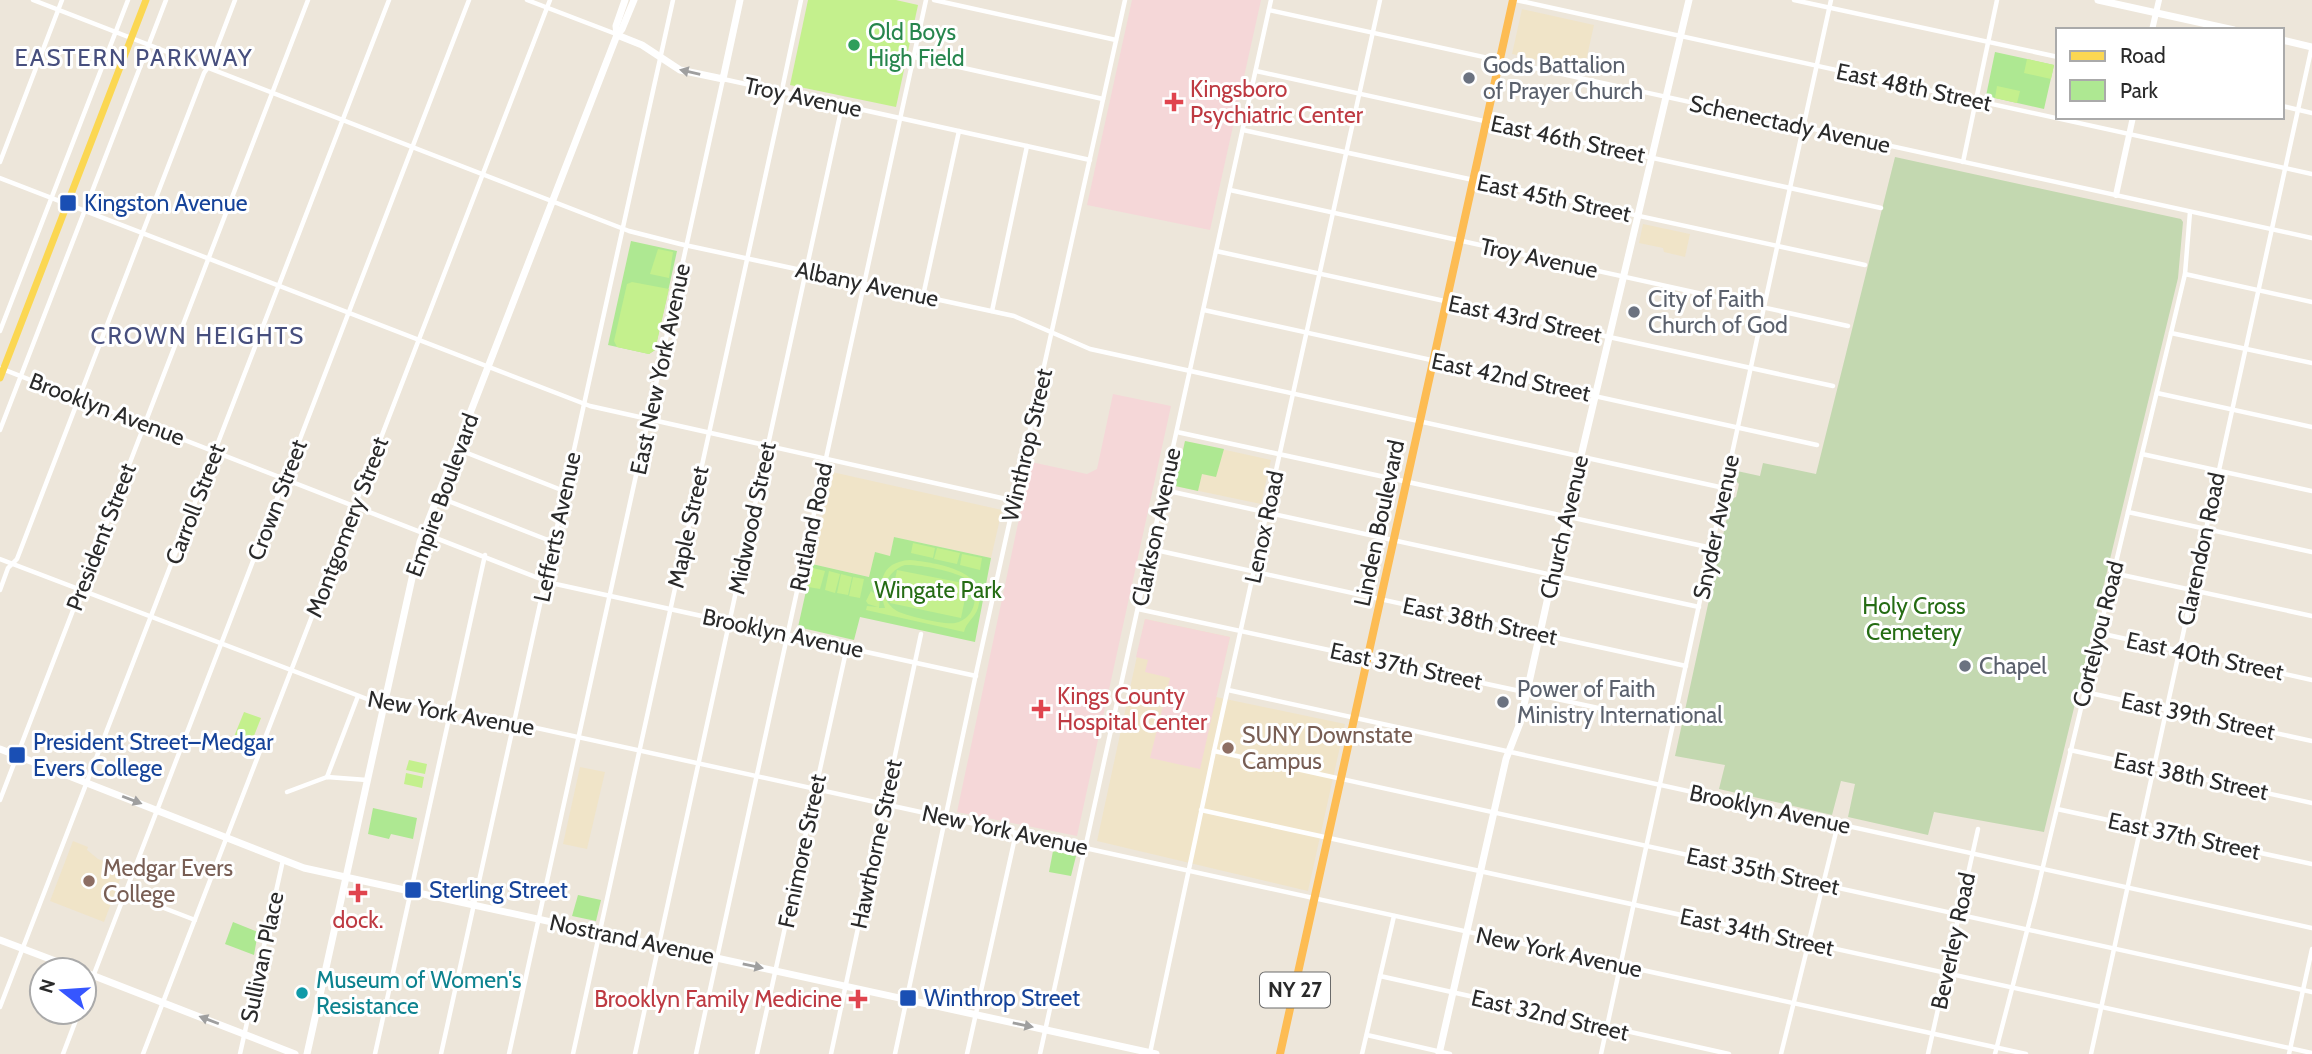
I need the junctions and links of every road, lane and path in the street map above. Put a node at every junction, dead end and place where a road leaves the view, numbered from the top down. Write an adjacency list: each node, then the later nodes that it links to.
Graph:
1 (33, 0): 31 (street, Albany Avenue)
2 (62, 0): 31 (street)
3 (128, 0): 36 (street)
4 (146, 0): 40 (main road)
5 (166, 0): 44 (street)
6 (235, 0): 51 (street)
7 (309, 0): 54 (street, President Street)
8 (389, 0): 65 (street, Carroll Street)
9 (469, 0): 74 (street, Crown Street)
10 (527, 0): 29 (street, Troy Avenue)
11 (550, 0): 29 (street, Montgomery Street)
12 (625, 0): 38 (main road, Empire Boulevard)
13 (634, 0): 38 (main road, Empire Boulevard)
14 (673, 0): 48 (street, Lefferts Avenue)
15 (740, 0): 53 (main road, East New York Avenue)
16 (802, 0): 55 (street, Maple Street)
17 (926, 0): 46 (street, Rutland Road)
18 (934, 0): 41 (street)
19 (1125, 0): 41 (street, Winthrop Street)
20 (1271, 0): 32 (street, Clarkson Avenue)
21 (1380, 0): 37 (street, Lenox Road)
22 (1514, 0): 39 (street, East 48th Street); 49 (highway, Linden Boulevard / NY 27)
23 (1689, 0): 39 (main road, Church Avenue)
24 (1794, 0): 30 (street)
25 (1831, 0): 30 (street, Snyder Avenue)
26 (1997, 0): 43 (street)
27 (2098, 0): 33 (main road)
28 (2159, 0): 33 (street)
29 (547, 8): 38 (street, Troy Avenue); 82 (street, Montgomery Street)
30 (1829, 8): 43 (street); 50 (street, Snyder Avenue)
31 (59, 10): 36 (street, Albany Avenue); 79 (street)
32 (1269, 10): 37 (street, Schenectady Avenue); 52 (street, Clarkson Avenue)
33 (2156, 13): 34 (street); 35 (main road)
34 (2152, 28)
35 (2225, 28)
36 (115, 32): 40 (street, Albany Avenue); 89 (street)
37 (1373, 33): 49 (street, Schenectady Avenue); 56 (street, Lenox Road)
38 (617, 35): 48 (main road, Troy Avenue); 90 (main road, Empire Boulevard)
39 (1680, 36): 50 (street, East 48th Street); 57 (main road, Church Avenue)
40 (131, 38): 44 (street, Albany Avenue); 91 (main road)
41 (1116, 40): 58 (street, Winthrop Street)
42 (2284, 40): 45 (main road)
43 (1988, 42): 47 (street); 59 (street)
44 (149, 45): 51 (street, Albany Avenue); 93 (street)
45 (2312, 46): 62 (street, Clarendon Road)
46 (914, 57): 58 (street); 64 (street, Rutland Road)
47 (2056, 57)
48 (660, 59): 53 (main road, Troy Avenue, one-way to 48); 97 (street, Lefferts Avenue)
49 (1499, 60): 57 (street, Schenectady Avenue); 69 (highway, Linden Boulevard / NY 27)
50 (1816, 66): 59 (street, East 48th Street); 70 (street, Snyder Avenue)
51 (208, 67): 54 (street, Albany Avenue); 99 (street)
52 (1256, 71): 56 (street, East 46th Street); 71 (street, Clarkson Avenue)
53 (723, 79): 55 (street, Troy Avenue); 102 (street, East New York Avenue)
54 (273, 92): 65 (street, Albany Avenue); 105 (street, President Street)
55 (783, 92): 60 (street, Troy Avenue); 106 (street, Maple Street)
56 (1360, 94): 69 (street, East 46th Street); 76 (street, Lenox Road)
57 (1666, 97): 70 (street, Schenectady Avenue); 77 (main road, Church Avenue)
58 (1103, 99): 78 (street, Winthrop Street)
59 (1976, 101): 66 (street, East 48th Street); 80 (street)
60 (842, 106): 64 (street, Troy Avenue); 108 (street, Midwood Street)
61 (2284, 106): 62 (street)
62 (2298, 110): 63 (street); 81 (street, Clarendon Road)
63 (2312, 113)
64 (901, 118): 72 (street, Troy Avenue); 112 (street, Rutland Road)
65 (343, 119): 74 (street, Albany Avenue); 113 (street, Carroll Street)
66 (2056, 119)
67 (2057, 119): 73 (street, East 48th Street)
68 (2133, 119): 73 (street)
69 (1486, 121): 77 (street, East 46th Street); 85 (highway, Linden Boulevard / NY 27)
70 (1803, 127): 80 (street, Schenectady Avenue); 86 (street, Snyder Avenue)
71 (1243, 130): 76 (street, East 45th Street); 87 (street, Clarkson Avenue)
72 (959, 131): 75 (street, Troy Avenue); 115 (street)
73 (2129, 135): 81 (street, East 48th Street); 88 (street)
74 (413, 146): 82 (street, Albany Avenue); 121 (street, Crown Street)
75 (1027, 146): 78 (street, Troy Avenue); 120 (street)
76 (1347, 152): 85 (street, East 45th Street); 95 (street, Lenox Road)
77 (1651, 157): 86 (street, East 46th Street); 96 (main road, Church Avenue)
78 (1090, 160): 124 (street, Winthrop Street)
79 (0, 162)
80 (1963, 162): 88 (street, Schenectady Avenue)
81 (2285, 169): 83 (street, East 48th Street); 98 (street, Clarendon Road)
82 (483, 174): 90 (street, Albany Avenue); 128 (street, Montgomery Street)
83 (2312, 174)
84 (0, 178): 89 (street)
85 (1474, 180): 96 (street, East 45th Street); 101 (highway, Linden Boulevard / NY 27)
86 (1790, 188): 92 (street, East 46th Street); 103 (street, Snyder Avenue)
87 (1230, 190): 95 (street, Troy Avenue); 104 (street, Clarkson Avenue)
88 (2116, 195): 94 (street, Schenectady Avenue)
89 (51, 197): 91 (street); 123 (street)
90 (553, 201): 97 (street, Albany Avenue); 132 (main road, Empire Boulevard)
91 (68, 204): 93 (street); 133 (main road)
92 (1881, 208)
93 (86, 211): 99 (street); 136 (street)
94 (2190, 212): 98 (street, Schenectady Avenue); 110 (street, Cortelyou Road)
95 (1333, 213): 101 (street, Troy Avenue); 109 (street, Lenox Road)
96 (1637, 216): 103 (street, East 45th Street); 111 (main road, Church Avenue)
97 (622, 228): 102 (street, Albany Avenue); 143 (street, Lefferts Avenue)
98 (2272, 229): 100 (street, Schenectady Avenue); 114 (street, Clarendon Road)
99 (143, 233): 105 (street); 142 (street)
100 (2312, 238)
101 (1460, 241): 111 (street, Troy Avenue); 116 (highway, Linden Boulevard / NY 27)
102 (686, 245): 106 (street, Albany Avenue); 145 (street, East New York Avenue)
103 (1778, 246): 107 (street, East 45th Street); 118 (street, Snyder Avenue)
104 (1216, 251): 109 (street, East 43rd Street); 119 (street, Clarkson Avenue)
105 (209, 258): 113 (street); 147 (street, President Street)
106 (748, 258): 108 (street, Albany Avenue); 152 (street, Maple Street)
107 (1865, 265)
108 (806, 271): 112 (street, Albany Avenue); 154 (street, Midwood Street)
109 (1320, 274): 116 (street, East 43rd Street); 125 (street, Lenox Road)
110 (2185, 274): 114 (street); 126 (street, Cortelyou Road)
111 (1623, 276): 118 (street, Troy Avenue); 127 (main road, Church Avenue)
112 (864, 283): 115 (street, Albany Avenue); 160 (street, Rutland Road)
113 (279, 285): 121 (street); 156 (street, Carroll Street)
114 (2258, 290): 117 (street); 129 (street, Clarendon Road)
115 (923, 296): 120 (street, Albany Avenue)
116 (1447, 302): 127 (street, East 43rd Street); 130 (highway, Linden Boulevard / NY 27)
117 (2312, 302)
118 (1764, 308): 122 (street, Troy Avenue); 134 (street, Snyder Avenue)
119 (1203, 310): 125 (street, East 42nd Street); 135 (street, Clarkson Avenue)
120 (992, 311): 124 (street, Albany Avenue)
121 (349, 312): 128 (street); 162 (street, Crown Street)
122 (1848, 326)
123 (0, 331)
124 (1052, 332): 135 (street, Albany Avenue); 169 (street, Winthrop Street)
125 (1307, 332): 130 (street, East 42nd Street); 140 (street, Lenox Road)
126 (2172, 333): 129 (street); 139 (street, Cortelyou Road)
127 (1609, 337): 134 (street, East 43rd Street); 141 (main road, Church Avenue)
128 (419, 339): 132 (street); 170 (street, Montgomery Street)
129 (2246, 349): 131 (street); 144 (street, Clarendon Road)
130 (1434, 360): 141 (street, East 42nd Street); 146 (highway, Linden Boulevard / NY 27)
131 (2312, 363)
132 (489, 366): 143 (street); 155 (main road, Empire Boulevard)
133 (2, 369): 136 (street, Brooklyn Avenue); 137 (main road)
134 (1750, 369): 138 (street, East 43rd Street); 148 (street, Snyder Avenue)
135 (1190, 371): 140 (street, Albany Avenue); 151 (street, Clarkson Avenue)
136 (21, 376): 142 (street, Brooklyn Avenue); 150 (street)
137 (0, 378)
138 (1833, 386)
139 (2157, 393): 144 (street); 158 (street, Cortelyou Road)
140 (1294, 394): 146 (street, Albany Avenue); 157 (street, Lenox Road)
141 (1595, 395): 148 (street, East 42nd Street); 159 (main road, Church Avenue)
142 (79, 398): 147 (street, Brooklyn Avenue); 183 (street)
143 (584, 404): 145 (street); 166 (street, Lefferts Avenue)
144 (2232, 410): 149 (street); 161 (street, Clarendon Road)
145 (648, 420): 152 (street); 191 (street, East New York Avenue)
146 (1421, 421): 159 (street, Albany Avenue); 163 (highway, Linden Boulevard / NY 27)
147 (145, 424): 156 (street, Brooklyn Avenue); 189 (street, President Street)
148 (1737, 427): 153 (street, East 42nd Street); 164 (street, Snyder Avenue)
149 (2312, 427)
150 (0, 430)
151 (1177, 432): 157 (street); 165 (street, Clarkson Avenue)
152 (709, 433): 154 (street); 194 (street, Maple Street)
153 (1817, 445)
154 (768, 446): 160 (street); 198 (street, Midwood Street)
155 (457, 449): 166 (street); 168 (main road, Empire Boulevard)
156 (215, 451): 162 (street, Brooklyn Avenue); 197 (street, Carroll Street)
157 (1280, 454): 163 (street); 172 (street, Lenox Road)
158 (2142, 454): 161 (street); 171 (street, Cortelyou Road)
159 (1581, 456): 164 (street, Albany Avenue); 173 (main road, Church Avenue)
160 (826, 459): 169 (street); 203 (street, Rutland Road)
161 (2219, 470): 167 (street); 174 (street, Clarendon Road)
162 (285, 478): 170 (street, Brooklyn Avenue); 204 (street, Crown Street)
163 (1407, 482): 173 (street); 176 (highway, Linden Boulevard / NY 27)
164 (1724, 488): 178 (street, Snyder Avenue)
165 (1164, 490): 172 (street); 179 (street, Clarkson Avenue)
166 (564, 491): 177 (street, Lefferts Avenue)
167 (2312, 491)
168 (438, 497): 175 (main road, Empire Boulevard); 177 (street)
169 (1015, 501): 211 (street, Winthrop Street)
170 (355, 505): 175 (street, Brooklyn Avenue); 210 (street, Montgomery Street)
171 (2128, 512): 174 (street); 185 (street, Cortelyou Road)
172 (1268, 513): 176 (street); 184 (street, Lenox Road)
173 (1566, 517): 178 (street); 186 (main road, Church Avenue)
174 (2206, 529): 180 (street); 190 (street, Clarendon Road)
175 (424, 531): 181 (street, Brooklyn Avenue); 217 (main road, Empire Boulevard)
176 (1395, 541): 186 (street); 192 (highway, Linden Boulevard / NY 27)
177 (553, 542): 187 (street, Lefferts Avenue)
178 (1712, 548): 193 (street, Snyder Avenue)
179 (1151, 549): 184 (street, East 38th Street); 195 (street, Clarkson Avenue)
180 (2312, 552)
181 (485, 555): 187 (street, Brooklyn Avenue); 218 (street)
182 (0, 559): 183 (street, New York Avenue)
183 (13, 564): 188 (street); 189 (street, New York Avenue)
184 (1255, 571): 192 (street, East 38th Street); 199 (street, Lenox Road)
185 (2113, 573): 190 (street); 200 (street, Cortelyou Road)
186 (1553, 575): 193 (street); 202 (main road, Church Avenue)
187 (545, 580): 191 (street, Brooklyn Avenue); 221 (street, Lefferts Avenue)
188 (0, 590)
189 (81, 590): 197 (street, New York Avenue); 230 (street, President Street)
190 (2193, 590): 196 (street); 206 (street, Clarendon Road)
191 (610, 596): 194 (street, Brooklyn Avenue); 223 (street, East New York Avenue)
192 (1382, 599): 202 (street, East 38th Street); 207 (highway, Linden Boulevard / NY 27)
193 (1699, 607): 209 (street, Snyder Avenue)
194 (670, 609): 198 (street, Brooklyn Avenue); 227 (street, Maple Street)
195 (1138, 609): 199 (street, East 37th Street); 256 (street, Clarkson Avenue)
196 (2312, 616)
197 (151, 617): 204 (street, New York Avenue); 237 (street, Carroll Street)
198 (729, 622): 203 (street, Brooklyn Avenue); 231 (street, Midwood Street)
199 (1241, 631): 207 (street, East 37th Street); 213 (street, Lenox Road)
200 (2099, 633): 206 (street, East 40th Street); 215 (street, Cortelyou Road)
201 (921, 634): 208 (street, Hawthorne Street)
202 (1540, 634): 209 (street, East 38th Street); 214 (main road, Church Avenue)
203 (788, 635): 205 (street, Brooklyn Avenue); 234 (street, Rutland Road)
204 (221, 644): 210 (street, New York Avenue); 245 (street, Crown Street)
205 (847, 647): 208 (street, Brooklyn Avenue); 239 (street, Fenimore Street)
206 (2179, 651): 212 (street, East 40th Street); 219 (street, Clarendon Road)
207 (1369, 658): 214 (street, East 37th Street); 220 (highway, Linden Boulevard / NY 27)
208 (915, 662): 211 (street, Brooklyn Avenue); 243 (street, Hawthorne Street)
209 (1686, 666): 222 (street, Snyder Avenue)
210 (291, 671): 216 (street, New York Avenue); 253 (street, Montgomery Street)
211 (976, 676): 248 (street, Winthrop Street)
212 (2312, 680)
213 (1227, 690): 220 (street, Brooklyn Avenue); 228 (street, Lenox Road)
214 (1527, 692): 222 (street, East 37th Street); 229 (main road, Church Avenue)
215 (2084, 692): 219 (street, East 39th Street); 226 (street, Cortelyou Road)
216 (358, 696): 217 (street, New York Avenue); 233 (street)
217 (384, 701): 218 (street, New York Avenue); 236 (main road, Empire Boulevard)
218 (450, 709): 221 (street, New York Avenue); 266 (street)
219 (2166, 709): 224 (street, East 39th Street); 232 (street, Clarendon Road)
220 (1356, 719): 229 (street, Brooklyn Avenue); 235 (highway, Linden Boulevard / NY 27)
221 (514, 723): 223 (street, New York Avenue); 269 (street, Lefferts Avenue)
222 (1673, 724): 238 (street, Snyder Avenue)
223 (579, 737): 227 (street, New York Avenue); 273 (street, East New York Avenue)
224 (2312, 741)
225 (0, 749): 230 (main road, Nostrand Avenue)
226 (2070, 750): 232 (street, East 38th Street); 244 (street, Cortelyou Road)
227 (639, 751): 231 (street, New York Avenue); 277 (street, Maple Street)
228 (1214, 751): 235 (street, East 35th Street); 246 (street, Lenox Road)
229 (1508, 752): 238 (street, Brooklyn Avenue); 247 (main road, Church Avenue)
230 (17, 756): 237 (main road, Nostrand Avenue); 241 (street, President Street)
231 (698, 764): 234 (street, New York Avenue); 281 (street, Midwood Street)
232 (2154, 768): 242 (street, East 38th Street); 250 (street, Clarendon Road)
233 (327, 776): 236 (street); 240 (street)
234 (757, 776): 239 (street, New York Avenue); 286 (street, Rutland Road)
235 (1342, 779): 247 (street, East 35th Street); 254 (highway, Linden Boulevard / NY 27)
236 (367, 780): 263 (main road, Empire Boulevard)
237 (87, 783): 245 (main road, Nostrand Avenue, one-way to 245); 282 (street, Carroll Street)
238 (1660, 785): 249 (street, Brooklyn Avenue); 255 (street, Snyder Avenue)
239 (815, 789): 243 (street, New York Avenue); 289 (street, Fenimore Street)
240 (287, 792)
241 (0, 800)
242 (2312, 803)
243 (885, 804): 248 (street, New York Avenue); 293 (street, Hawthorne Street)
244 (2057, 809): 250 (street, East 37th Street); 260 (street, Cortelyou Road)
245 (157, 810): 253 (main road, Nostrand Avenue); 267 (street, Crown Street)
246 (1201, 810): 254 (street, East 34th Street); 261 (street, Lenox Road)
247 (1494, 813): 255 (street, East 35th Street); 262 (main road, Church Avenue)
248 (947, 818): 252 (street, New York Avenue); 298 (street, Winthrop Street)
249 (1838, 824): 257 (street, Brooklyn Avenue); 264 (street)
250 (2141, 827): 259 (street, East 37th Street); 265 (street, Clarendon Road)
251 (1978, 829): 257 (street, Beverley Road)
252 (1016, 833): 256 (street, New York Avenue); 303 (street)
253 (228, 837): 258 (main road, Nostrand Avenue); 274 (street, Montgomery Street)
254 (1329, 838): 262 (street, East 34th Street); 268 (highway, Linden Boulevard / NY 27)
255 (1646, 846): 264 (street, East 35th Street); 270 (street, Snyder Avenue)
256 (1086, 848): 261 (street, New York Avenue); 306 (street, Clarkson Avenue)
257 (1972, 853): 260 (street, Brooklyn Avenue); 271 (street, Beverley Road)
258 (283, 860): 263 (main road, Nostrand Avenue); 307 (street, Sullivan Place)
259 (2312, 864)
260 (2042, 869): 265 (street, Brooklyn Avenue); 276 (street, Cortelyou Road)
261 (1189, 871): 268 (street, New York Avenue); 330 (street, Lenox Road)
262 (1482, 871): 270 (street, East 34th Street); 278 (main road, Church Avenue)
263 (346, 877): 266 (main road, Nostrand Avenue); 318 (main road, Empire Boulevard)
264 (1822, 885): 271 (street, East 35th Street); 280 (street)
265 (2127, 887): 275 (street, Brooklyn Avenue); 283 (street, Clarendon Road)
266 (410, 891): 269 (main road, Nostrand Avenue); 319 (street)
267 (125, 893): 274 (street); 287 (street, Crown Street)
268 (1316, 899): 272 (street, New York Avenue); 331 (highway, Linden Boulevard / NY 27)
269 (474, 905): 273 (main road, Nostrand Avenue); 320 (street, Lefferts Avenue)
270 (1634, 905): 280 (street, East 34th Street); 288 (street, Snyder Avenue)
271 (1959, 914): 276 (street, East 35th Street); 290 (street, Beverley Road)
272 (1394, 916): 278 (street, New York Avenue); 291 (street)
273 (539, 919): 277 (main road, Nostrand Avenue); 321 (street, East New York Avenue)
274 (195, 920): 299 (street, Montgomery Street)
275 (2312, 928)
276 (2028, 929): 283 (street, East 35th Street); 294 (street, Cortelyou Road)
277 (600, 932): 281 (main road, Nostrand Avenue); 322 (street, Maple Street)
278 (1468, 932): 288 (street, New York Avenue); 297 (main road, Church Avenue)
279 (0, 940): 282 (main road)
280 (1808, 943): 290 (street, East 34th Street); 300 (street)
281 (658, 945): 286 (main road, Nostrand Avenue); 323 (street, Midwood Street)
282 (23, 948): 285 (main road); 301 (street, Carroll Street)
283 (2114, 948): 295 (street, East 35th Street); 302 (street, Clarendon Road)
284 (2312, 949): 295 (street)
285 (43, 956)
286 (717, 958): 289 (main road, Nostrand Avenue, one-way to 289); 324 (street, Rutland Road)
287 (98, 963)
288 (1620, 965): 300 (street, New York Avenue); 305 (street, Snyder Avenue)
289 (776, 971): 293 (main road, Nostrand Avenue); 325 (street, Fenimore Street)
290 (1946, 973): 294 (street, East 34th Street); 308 (street, Beverley Road)
291 (1380, 976): 297 (street, East 32nd Street); 309 (street)
292 (98, 978): 299 (main road)
293 (846, 986): 298 (main road, Nostrand Avenue); 326 (street, Hawthorne Street)
294 (2012, 987): 302 (street, East 34th Street); 310 (street, Cortelyou Road)
295 (2303, 990): 296 (street, East 35th Street); 311 (street)
296 (2312, 992)
297 (1454, 993): 305 (street, East 32nd Street); 312 (main road, Church Avenue)
298 (907, 1000): 303 (main road, Nostrand Avenue); 327 (street, Winthrop Street)
299 (163, 1003): 307 (main road, one-way to 299); 315 (street, Montgomery Street)
300 (1793, 1003): 308 (street, New York Avenue); 336 (street)
301 (0, 1007)
302 (2102, 1007): 311 (street, East 34th Street); 340 (street, Clarendon Road)
303 (976, 1015): 306 (main road, Nostrand Avenue, one-way to 306); 328 (street)
304 (74, 1026): 314 (street)
305 (1607, 1027): 334 (street, Snyder Avenue); 335 (street, East 32nd Street)
306 (1045, 1030): 329 (street, Clarkson Avenue); 330 (main road, Nostrand Avenue)
307 (245, 1034): 316 (street, Sullivan Place); 317 (main road)
308 (1933, 1034): 310 (street, New York Avenue); 337 (street, Beverley Road)
309 (1367, 1035): 312 (street); 332 (street)
310 (1997, 1048): 338 (street, Cortelyou Road); 339 (street, New York Avenue)
311 (2290, 1051): 313 (street, East 34th Street)
312 (1440, 1053): 333 (street)
313 (2312, 1053)
314 (63, 1054)
315 (143, 1054)
316 (240, 1054)
317 (295, 1054)
318 (307, 1054)
319 (375, 1054)
320 (441, 1054)
321 (509, 1054)
322 (573, 1054)
323 (635, 1054)
324 (696, 1054)
325 (757, 1054)
326 (831, 1054)
327 (895, 1054)
328 (967, 1054)
329 (1040, 1054)
330 (1152, 1054)
331 (1280, 1054)
332 (1362, 1054)
333 (1450, 1054)
334 (1601, 1054)
335 (1729, 1054)
336 (1781, 1054)
337 (1928, 1054)
338 (1995, 1054)
339 (2026, 1054)
340 (2091, 1054)

